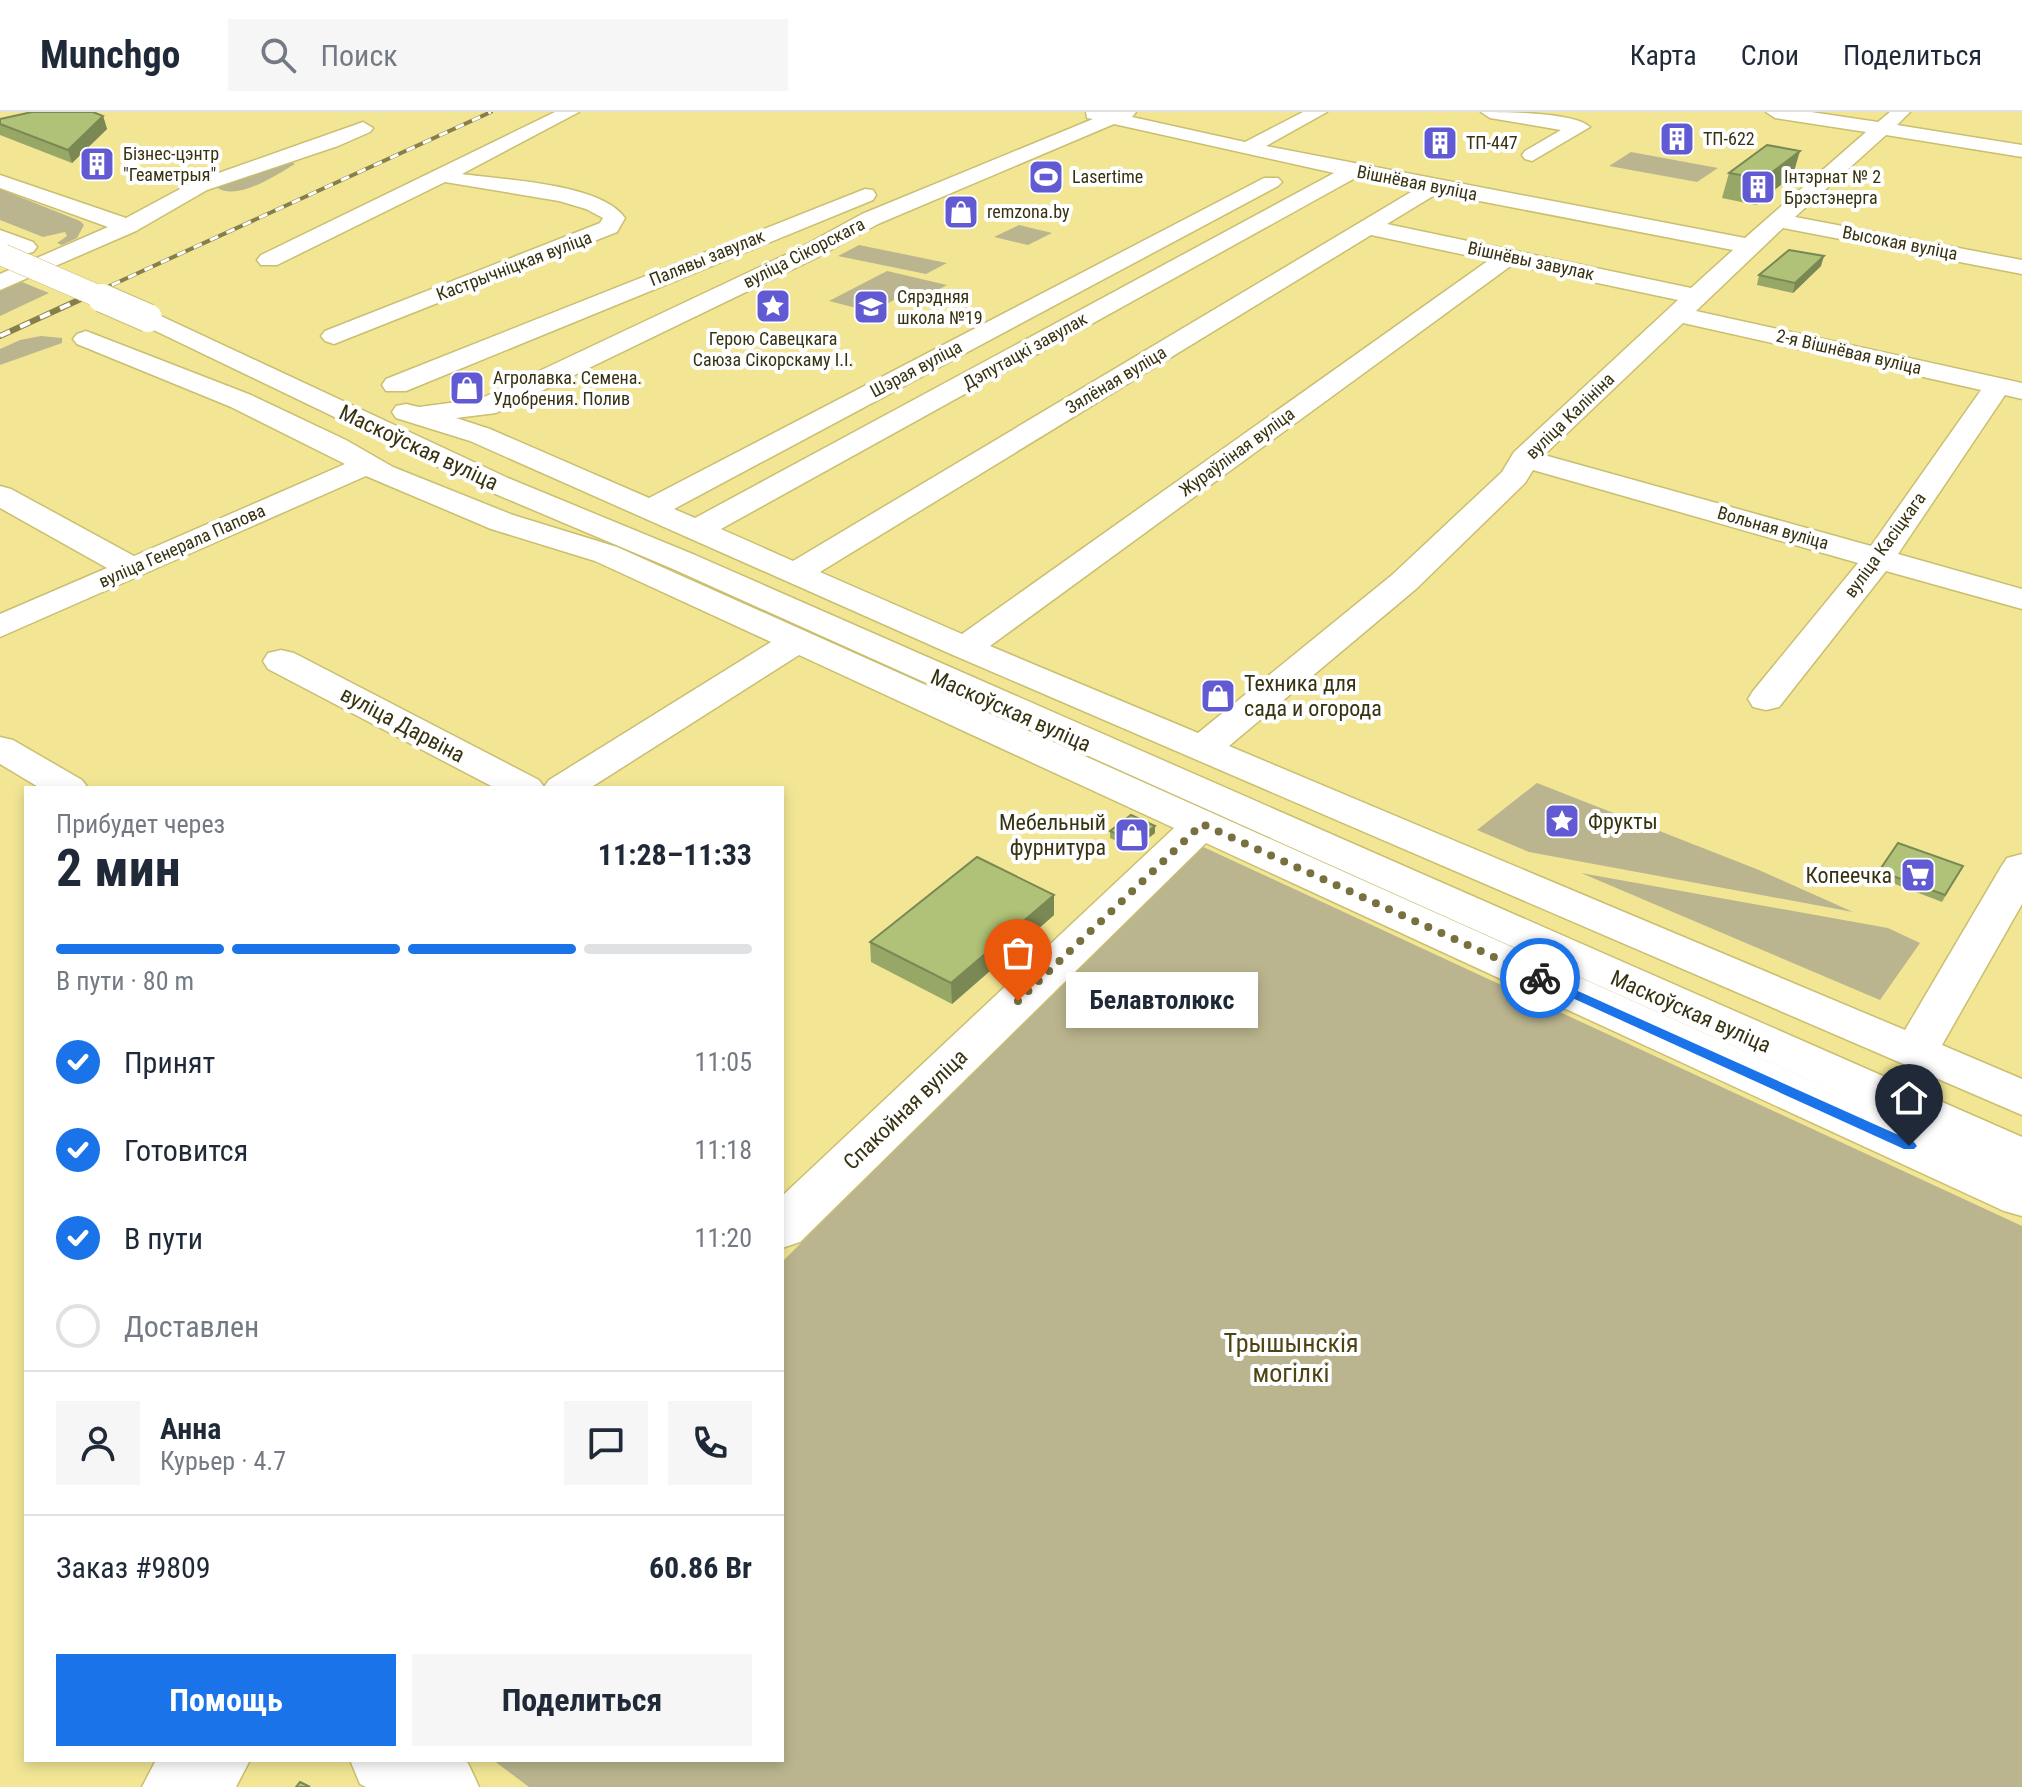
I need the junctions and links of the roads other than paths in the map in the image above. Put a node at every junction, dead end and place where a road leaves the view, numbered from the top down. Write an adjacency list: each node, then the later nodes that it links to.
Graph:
1 (570, 112): 16 (street)
2 (1085, 112): 6 (street, Вішнёвая вуліца)
3 (1318, 112): 9 (street)
4 (1490, 112): 12 (street)
5 (1775, 112): 7 (street)
6 (1120, 115): 9 (street, Вішнёвая вуліца); 11 (street, вуліца Сікорскага)
7 (1891, 120): 10 (street); 20 (street, вуліца Калініна)
8 (363, 128): 21 (street)
9 (1246, 149): 14 (street, Вішнёвая вуліца)
10 (2022, 151)
11 (1023, 155): 13 (street); 35 (street, вуліца Сікорскага)
12 (1532, 155)
13 (961, 156)
14 (1309, 162): 15 (street, Вішнёвая вуліца); 40 (street, Шэрая вуліца)
15 (1353, 171): 19 (street, Вішнёвая вуліца); 41 (street, Дэпутацкі завулак)
16 (444, 175): 26 (street); 31 (street, Кастрычніцкая вуліца)
17 (0, 181): 21 (street)
18 (890, 184): 34 (street, Палявы завулак)
19 (1435, 186): 22 (street, Зялёная вуліца); 23 (street, Вішнёвая вуліца)
20 (1778, 220): 23 (street, вуліца Калініна); 27 (street, Высокая вуліца)
21 (128, 226): 28 (street)
22 (1367, 227): 25 (street, Вішнёвы завулак); 45 (street, Зялёная вуліца)
23 (1750, 246): 29 (street, вуліца Калініна)
24 (7, 248): 30 (street, Маскоўская вуліца, bridge)
25 (1509, 256): 29 (street, Вішнёвы завулак); 49 (street, Жураўліная вуліца)
26 (269, 260)
27 (2022, 267)
28 (0, 283)
29 (1686, 305): 33 (street, 2-я Вішнёвая вуліца); 36 (street, вуліца Калініна)
30 (159, 313): 34 (street, Маскоўская вуліца); 38 (street, Маскоўская вуліца)
31 (334, 336)
32 (86, 339): 37 (street, Маскоўская вуліца)
33 (2010, 388): 43 (street, вуліца Касіцкага)
34 (401, 398): 35 (street, Маскоўская вуліца); 41 (street, Маскоўская вуліца)
35 (483, 421): 40 (street, Маскоўская вуліца)
36 (1524, 458): 43 (street, Вольная вуліца); 53 (street, вуліца Калініна)
37 (365, 466): 42 (street, Маскоўская вуліца); 44 (street, вуліца Генерала Папова)
38 (497, 484): 41 (street, Маскоўская вуліца); 42 (street)
39 (0, 495): 44 (street)
40 (651, 509): 41 (street, Маскоўская вуліца)
41 (684, 550): 42 (street, Маскоўская вуліца); 45 (street, Маскоўская вуліца); 48 (street, Маскоўская вуліца); 61 (street, Маскоўская вуліца); 62 (street, Маскоўская вуліца)
42 (606, 554)
43 (1879, 558): 46 (street, Вольная вуліца); 51 (street, вуліца Касіцкага)
44 (131, 568): 47 (street, вуліца Генерала Папова)
45 (796, 573): 49 (street, Маскоўская вуліца)
46 (2022, 599)
47 (0, 627)
48 (795, 642): 56 (street); 57 (street, Маскоўская вуліца)
49 (965, 648): 53 (street, Маскоўская вуліца)
50 (281, 661): 55 (street, вуліца Дарвіна)
51 (1766, 699)
52 (0, 748): 54 (street)
53 (1202, 749): 59 (street, Маскоўская вуліца)
54 (65, 786)
55 (521, 786)
56 (566, 786)
57 (1202, 824): 63 (street, Маскоўская вуліца); 64 (street, Спакойная вуліца)
58 (2022, 867): 59 (street)
59 (1915, 1052): 60 (street, Маскоўская вуліца)
60 (2022, 1098)
61 (2022, 1129)
62 (2022, 1158)
63 (2022, 1197)
64 (784, 1226)
65 (213, 1762): 67 (street)
66 (388, 1762): 68 (street)
67 (177, 1787)
68 (444, 1787)

